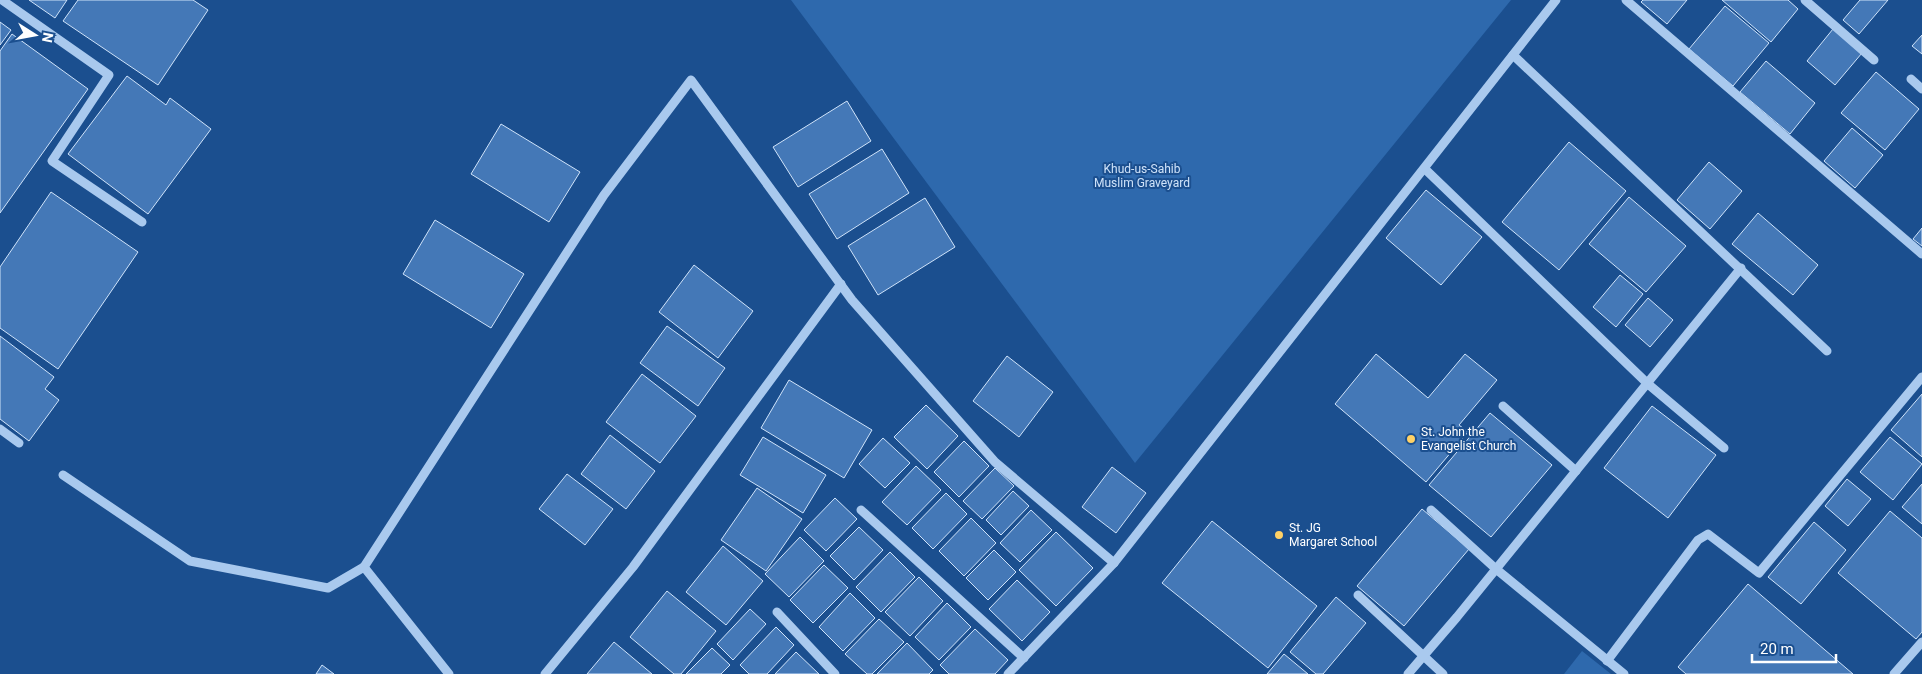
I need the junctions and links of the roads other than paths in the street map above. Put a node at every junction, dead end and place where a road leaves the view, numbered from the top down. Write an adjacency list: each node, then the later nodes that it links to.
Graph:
1 (2, 0): 10 (street)
2 (1556, 0): 5 (street)
3 (1626, 0): 11 (street)
4 (1805, 0): 6 (street)
5 (1513, 55): 9 (street); 12 (street)
6 (1874, 60)
7 (1911, 79): 8 (street)
8 (1922, 89)
9 (1425, 169): 16 (street); 25 (street)
10 (142, 222)
11 (1922, 254)
12 (1741, 268): 14 (street); 16 (street)
13 (841, 284): 25 (street); 26 (street); 35 (street)
14 (1827, 351)
15 (1922, 377): 33 (street)
16 (1648, 384): 20 (street); 21 (street)
17 (1503, 406): 21 (street)
18 (0, 429): 19 (street)
19 (19, 443)
20 (1724, 448)
21 (1576, 471): 27 (street)
22 (63, 475): 26 (street)
23 (861, 510): 32 (street)
24 (1431, 510): 27 (street)
25 (1114, 563): 32 (street)
26 (364, 567): 34 (street)
27 (1496, 569): 31 (street); 33 (street)
28 (1358, 595): 31 (street)
29 (777, 612): 36 (street)
30 (1922, 642): 41 (street)
31 (1423, 656): 38 (street); 39 (street)
32 (1024, 658): 37 (street)
33 (1607, 661): 40 (street)
34 (449, 674)
35 (545, 674)
36 (836, 674)
37 (1008, 674)
38 (1408, 674)
39 (1443, 674)
40 (1624, 674)
41 (1894, 674)

